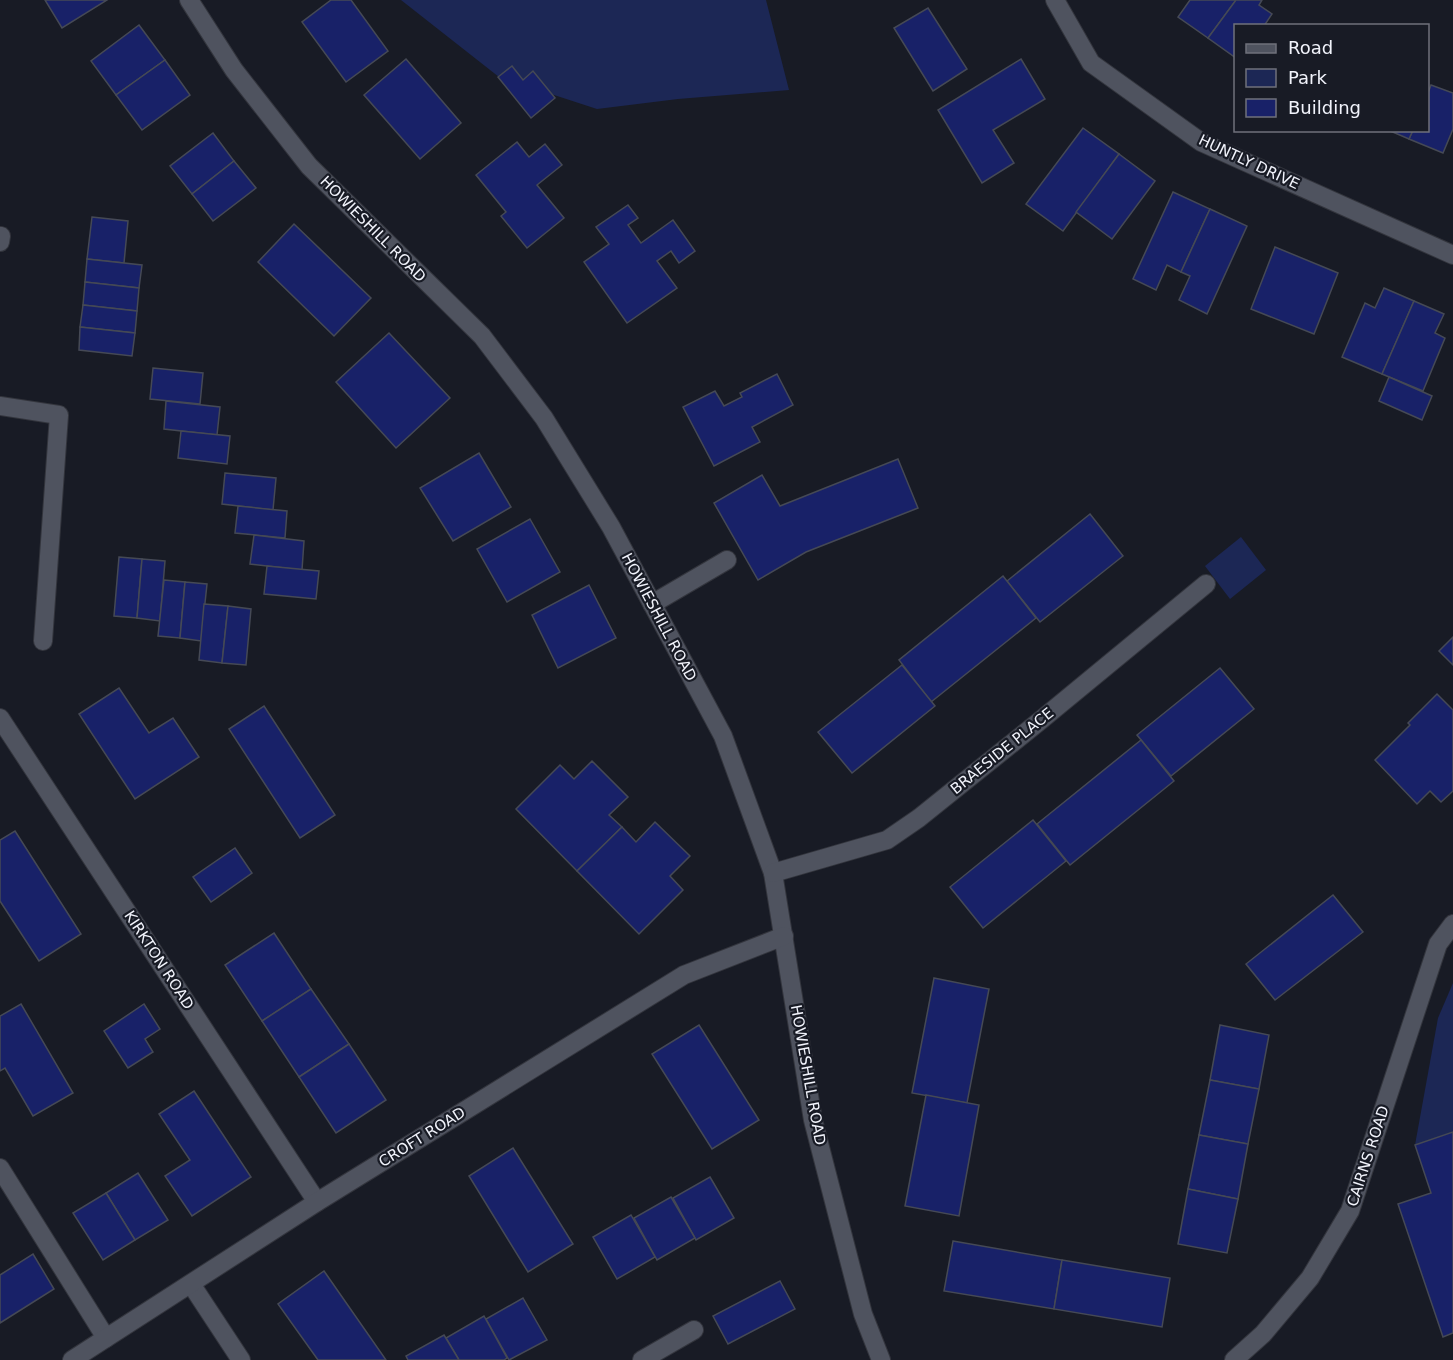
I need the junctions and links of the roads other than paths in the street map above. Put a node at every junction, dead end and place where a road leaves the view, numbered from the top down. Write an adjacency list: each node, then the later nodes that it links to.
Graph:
1 (189, 0): 9 (street, HOWIESHILL ROAD)
2 (1055, 0): 5 (street, HUNTLY DRIVE)
3 (1, 236): 4 (street)
4 (0, 242)
5 (1453, 255)
6 (0, 406): 10 (street)
7 (727, 560): 9 (street)
8 (1206, 584): 12 (street, BRAESIDE PLACE)
9 (652, 604): 12 (street, HOWIESHILL ROAD)
10 (43, 641)
11 (0, 718): 16 (street, KIRKTON ROAD)
12 (773, 873): 14 (street, HOWIESHILL ROAD)
13 (1453, 924): 24 (street, CAIRNS ROAD)
14 (784, 936): 16 (street, CROFT ROAD); 23 (street, HOWIESHILL ROAD)
15 (0, 1168): 19 (street)
16 (317, 1202): 17 (street, CROFT ROAD)
17 (190, 1284): 19 (street, CROFT ROAD); 21 (street)
18 (694, 1330): 22 (street)
19 (106, 1338): 20 (street, CROFT ROAD)
20 (72, 1360)
21 (241, 1360)
22 (642, 1360)
23 (881, 1360)
24 (1234, 1360)

